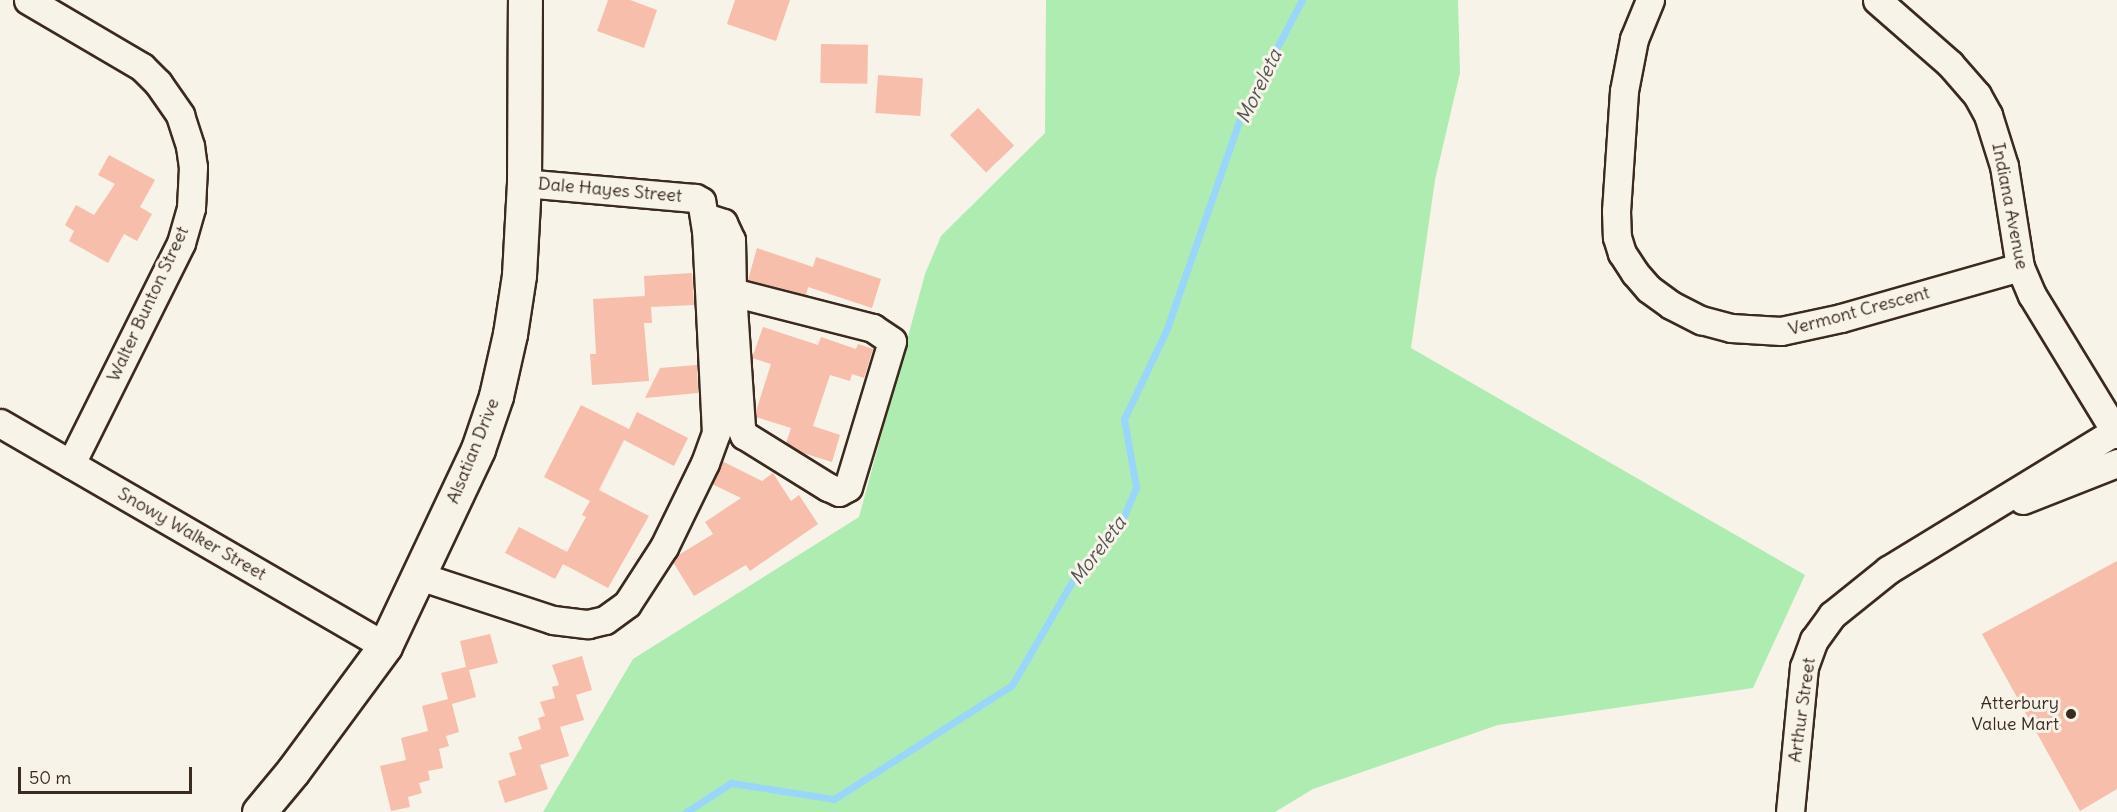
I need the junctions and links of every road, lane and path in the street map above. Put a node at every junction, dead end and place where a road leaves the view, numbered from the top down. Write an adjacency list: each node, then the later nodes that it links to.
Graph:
1 (28, 0): 12 (street, Walter Bunton Street)
2 (525, 0): 5 (street, Alsatian Drive)
3 (1650, 0): 7 (street, Vermont Crescent)
4 (1877, 0): 7 (street, Indiana Avenue)
5 (524, 183): 6 (street, Dale Hayes Street); 14 (street, Alsatian Drive)
6 (700, 207): 8 (street); 14 (street)
7 (2020, 267): 10 (street, Indiana Avenue)
8 (732, 292): 8 (street)
9 (0, 423): 12 (street, Snowy Walker Street)
10 (2116, 432): 13 (street)
11 (2117, 463): 13 (street)
12 (71, 464): 15 (street, Snowy Walker Street)
13 (1983, 512): 17 (street, Arthur Street)
14 (419, 576): 15 (street, Alsatian Drive)
15 (385, 646): 16 (street, Alsatian Drive)
16 (259, 812)
17 (1790, 812)

